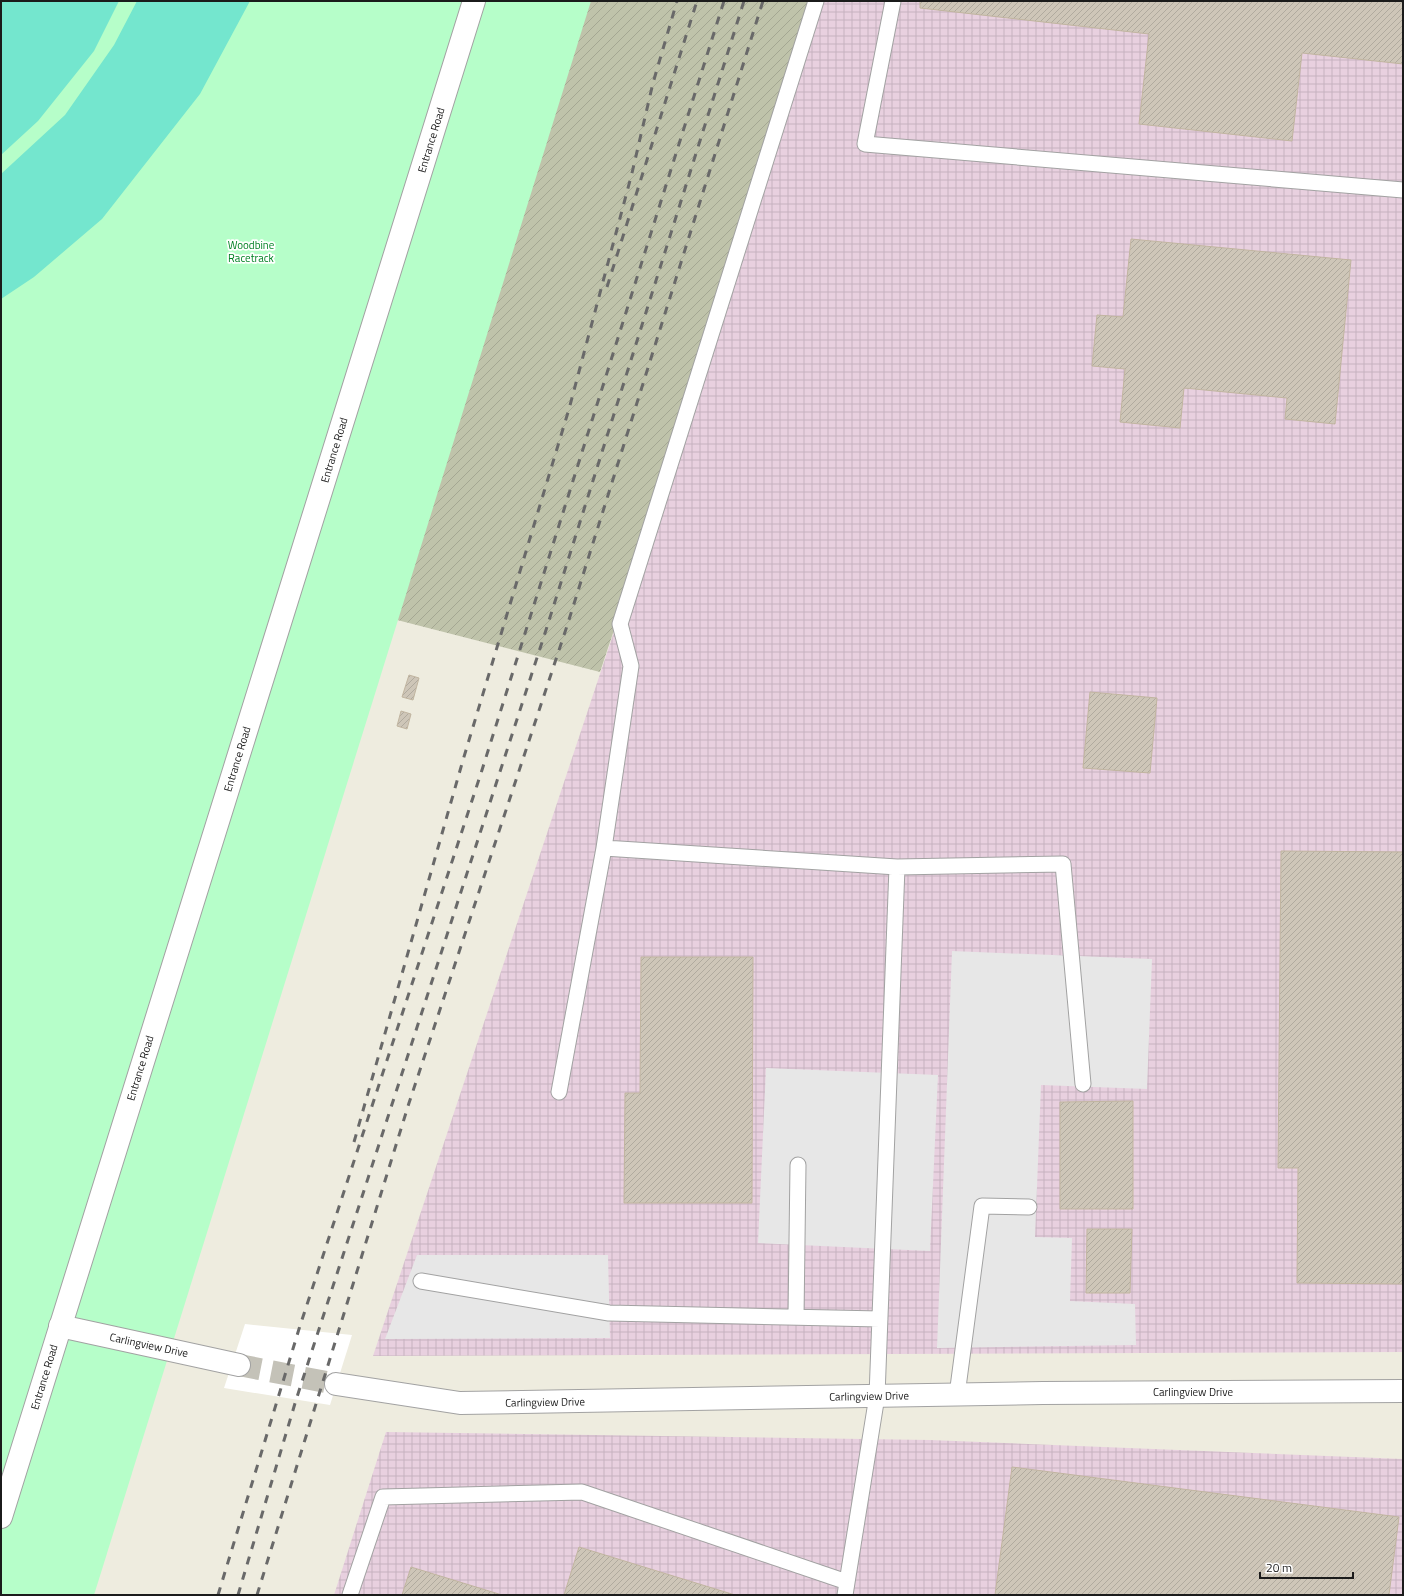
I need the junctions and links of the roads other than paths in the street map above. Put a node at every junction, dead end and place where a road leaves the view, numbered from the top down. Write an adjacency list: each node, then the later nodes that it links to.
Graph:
1 (474, 1): 14 (street, Entrance Road)
2 (816, 1): 5 (lane)
3 (893, 1): 4 (lane)
4 (1403, 190)
5 (604, 848): 6 (lane); 8 (lane)
6 (897, 868): 7 (lane); 13 (lane)
7 (1083, 1084)
8 (560, 1092)
9 (798, 1166): 12 (lane)
10 (1029, 1207): 18 (lane)
11 (421, 1280): 12 (lane)
12 (796, 1317): 13 (lane)
13 (880, 1319): 19 (lane)
14 (60, 1326): 15 (street, Carlingview Drive); 20 (street, Entrance Road)
15 (239, 1365)
16 (336, 1384): 19 (street, Carlingview Drive)
17 (1403, 1391): 18 (street, Carlingview Drive)
18 (957, 1394): 19 (street, Carlingview Drive)
19 (877, 1396): 21 (lane)
20 (1, 1517)
21 (846, 1588): 22 (lane)
22 (350, 1595)

